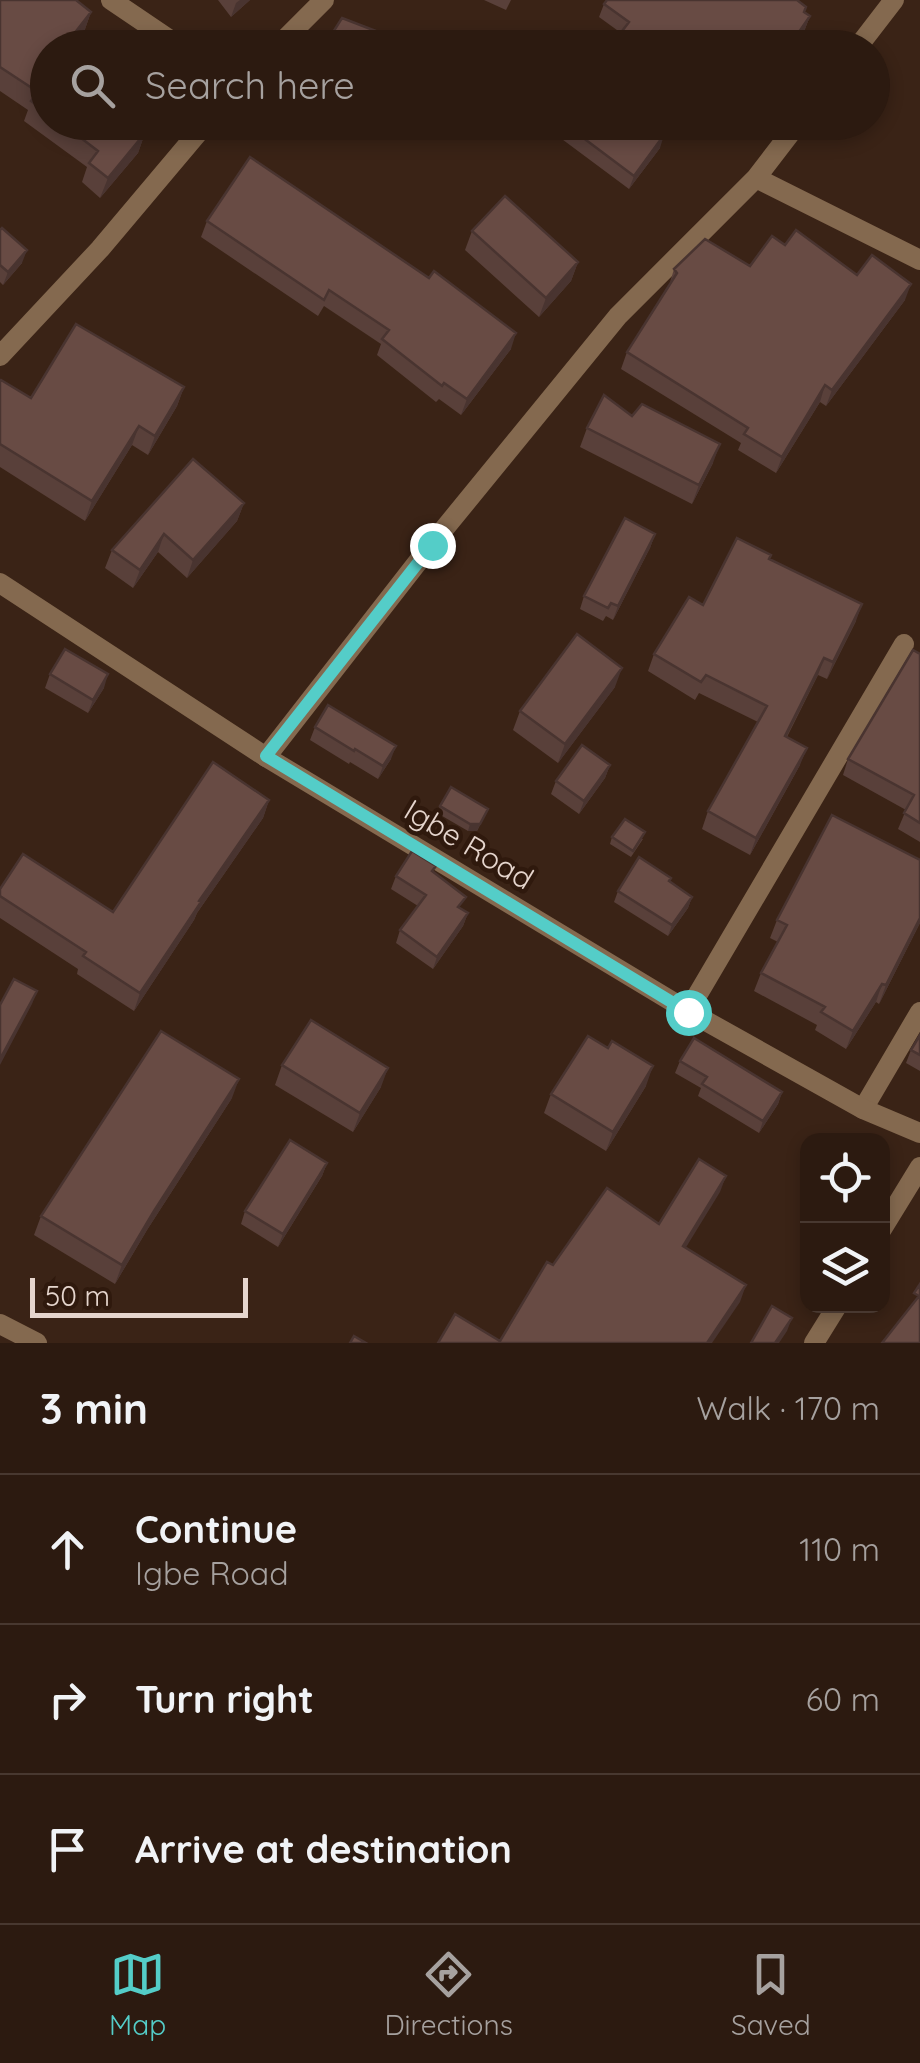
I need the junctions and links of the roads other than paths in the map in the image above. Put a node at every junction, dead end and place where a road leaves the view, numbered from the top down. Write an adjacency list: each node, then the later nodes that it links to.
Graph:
1 (111, 0): 4 (street)
2 (324, 0): 5 (street)
3 (894, 0): 6 (street)
4 (155, 30)
5 (294, 30)
6 (872, 30)
7 (192, 140): 11 (street)
8 (785, 140): 9 (street)
9 (756, 178): 10 (street); 14 (street)
10 (920, 260)
11 (0, 356)
12 (0, 582): 14 (street, Igbe Road)
13 (904, 644): 15 (street)
14 (266, 756): 15 (street, Igbe Road)
15 (688, 1012): 17 (street, Igbe Road)
16 (920, 1012): 17 (street)
17 (863, 1108): 18 (street, Igbe Road)
18 (920, 1133)
19 (920, 1167): 20 (street)
20 (886, 1223)
21 (832, 1313): 24 (street)
22 (0, 1324): 23 (street)
23 (36, 1343)
24 (814, 1343)

